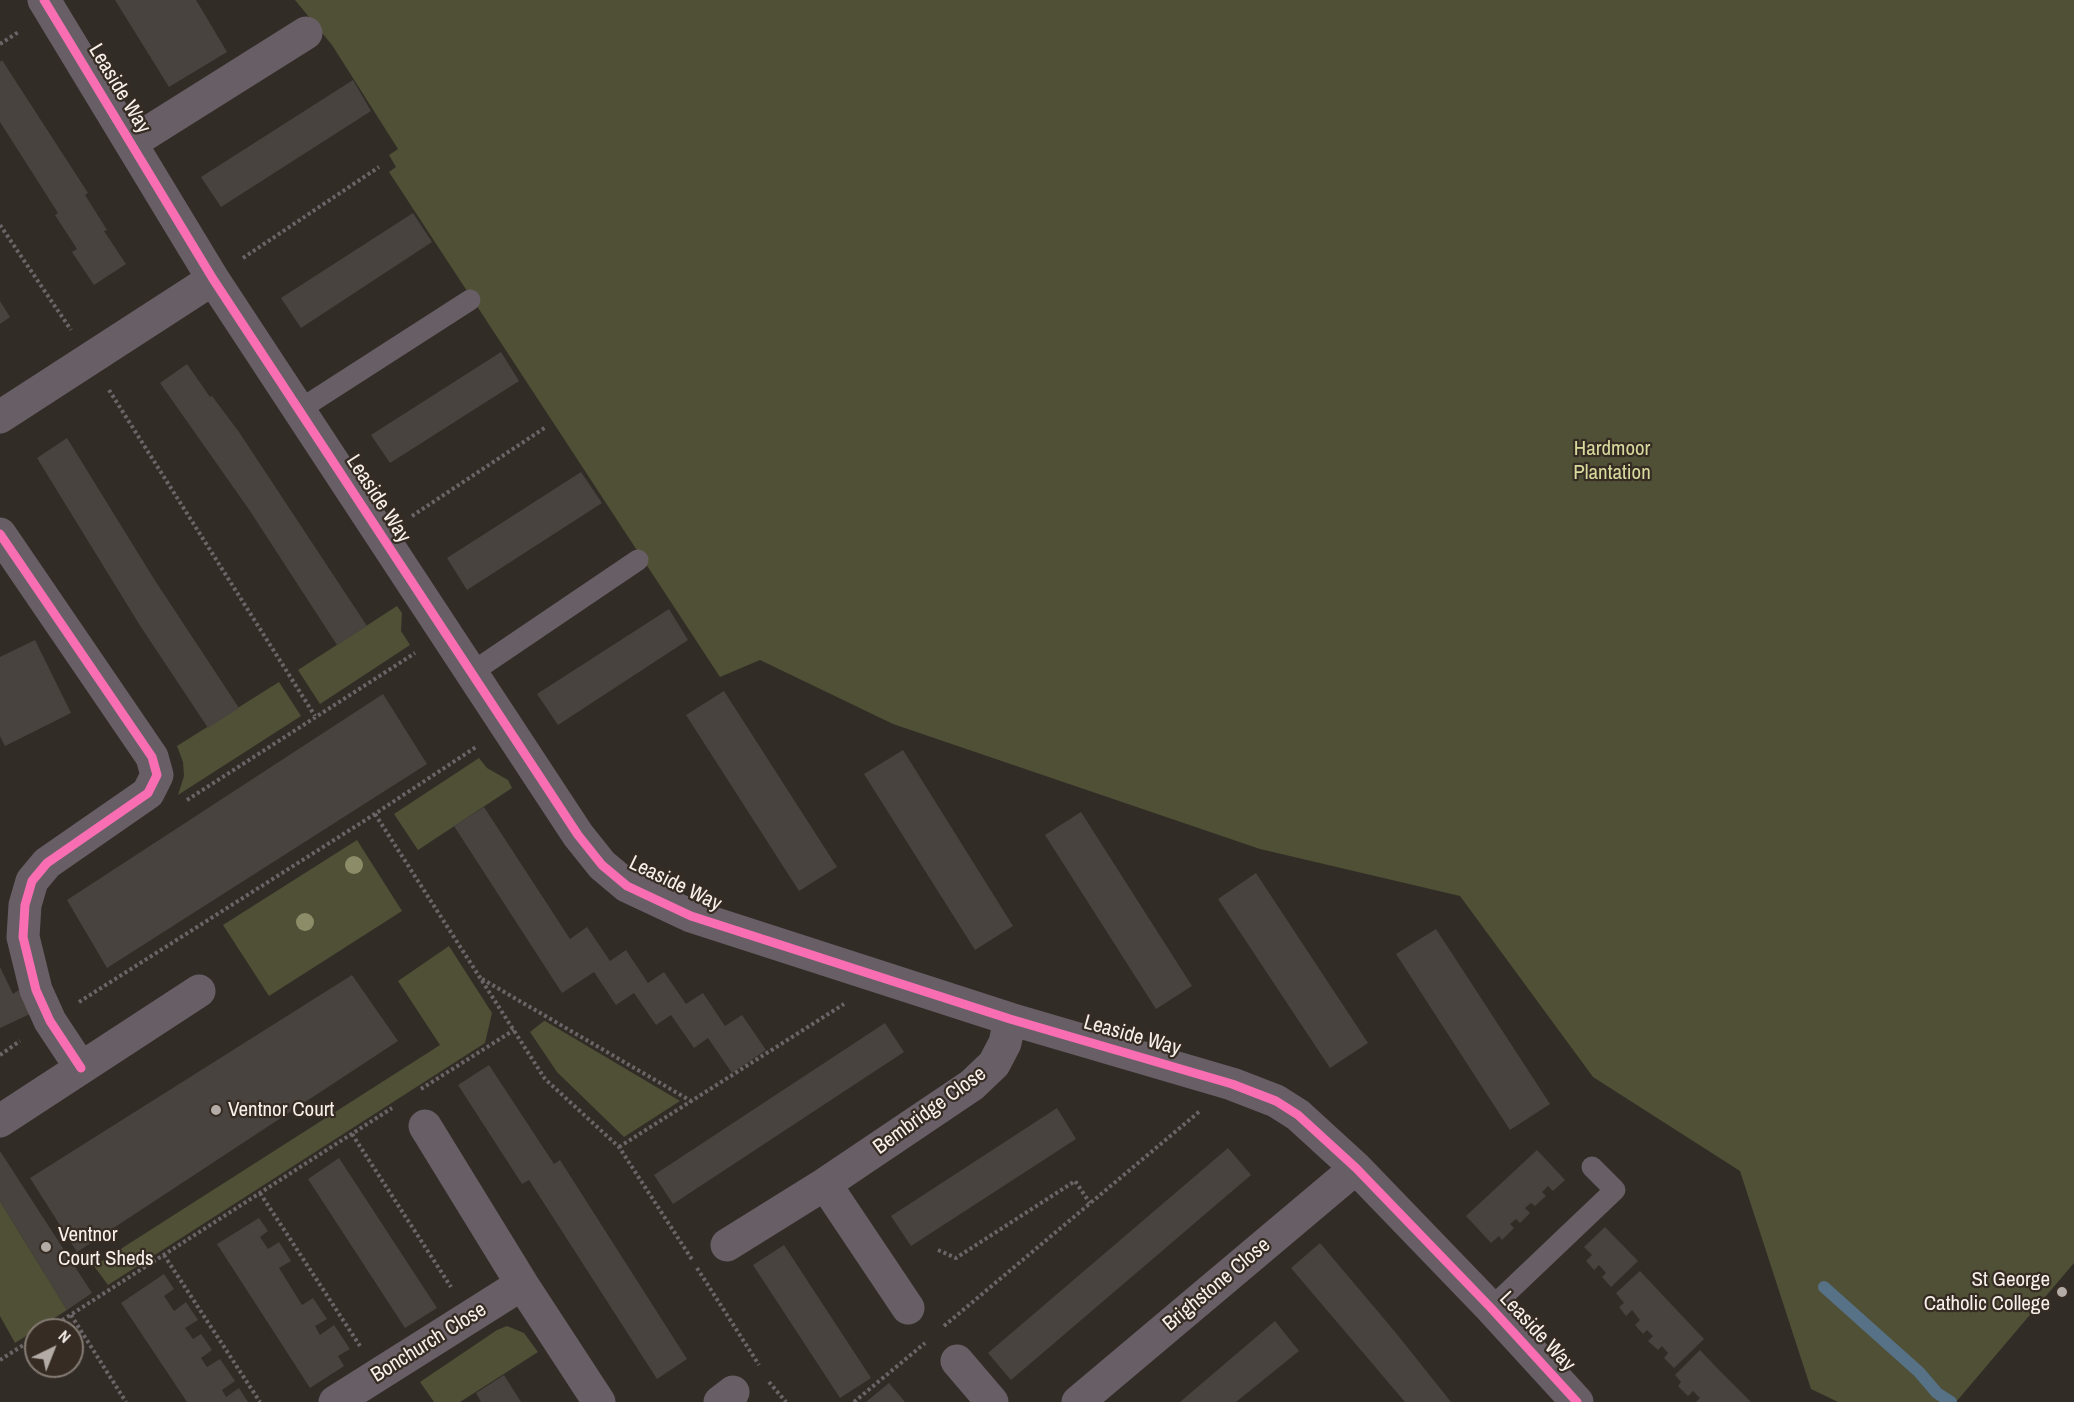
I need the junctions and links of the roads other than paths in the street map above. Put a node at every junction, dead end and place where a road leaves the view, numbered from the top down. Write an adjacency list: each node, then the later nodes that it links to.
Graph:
1 (44, 0): 3 (street, Leaside Way)
2 (306, 33): 3 (street, Leaside Way)
3 (131, 143): 4 (street, Leaside Way)
4 (213, 279): 6 (street, Leaside Way); 7 (street)
5 (470, 300): 6 (lane)
6 (299, 410): 10 (street, Leaside Way)
7 (0, 417)
8 (0, 534): 13 (street)
9 (638, 560): 10 (lane)
10 (471, 673): 12 (street, Leaside Way)
11 (199, 991): 13 (street)
12 (1011, 1019): 17 (street, Leaside Way); 18 (street, Bembridge Close)
13 (81, 1068): 14 (street)
14 (0, 1121)
15 (425, 1126): 20 (street)
16 (1592, 1167): 22 (lane, Leaside Way)
17 (1356, 1168): 22 (street, Leaside Way); 27 (street, Brighstone Close)
18 (825, 1184): 19 (street, Bembridge Close); 21 (street)
19 (727, 1245)
20 (522, 1284): 24 (street, Bonchurch Close); 25 (street)
21 (908, 1308)
22 (1491, 1308): 28 (street, Leaside Way)
23 (957, 1361): 26 (street)
24 (335, 1402)
25 (599, 1402)
26 (992, 1402)
27 (1078, 1402)
28 (1577, 1402)

